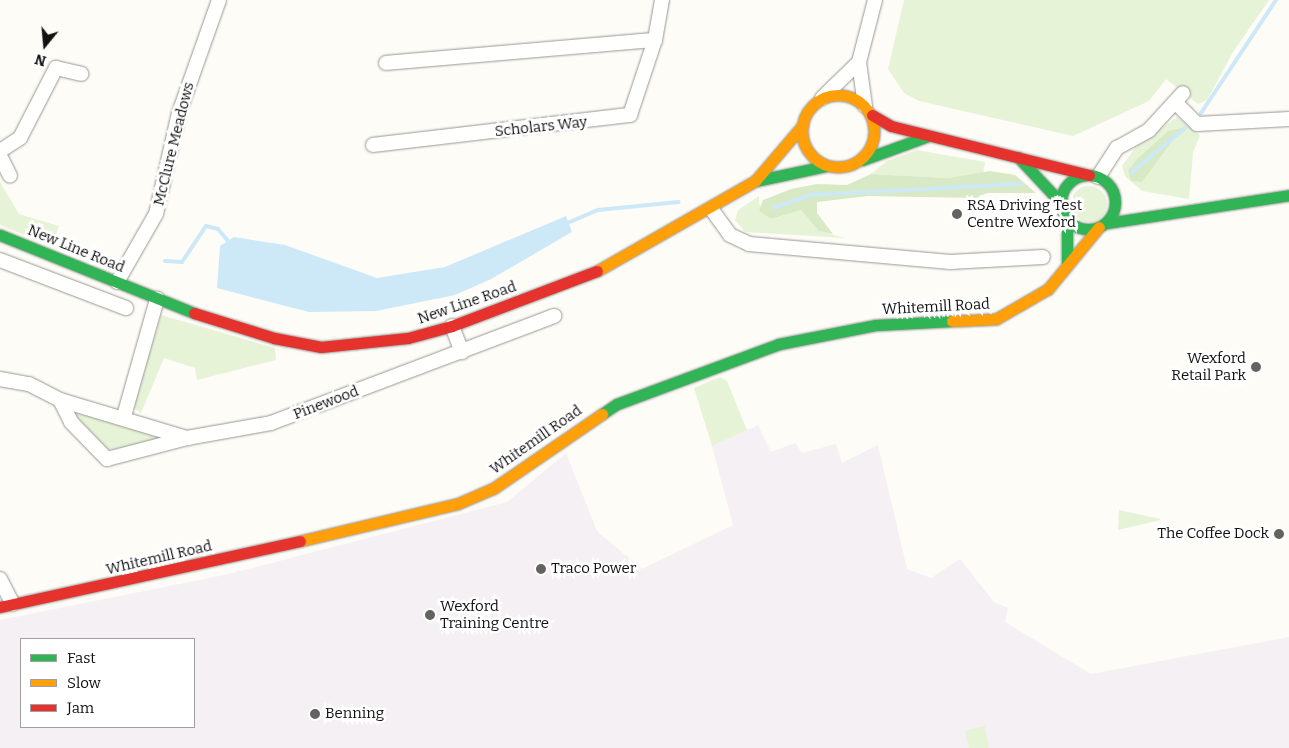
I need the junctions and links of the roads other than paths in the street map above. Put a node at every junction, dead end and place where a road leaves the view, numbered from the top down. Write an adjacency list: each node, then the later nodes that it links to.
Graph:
1 (219, 0): 33 (street, McClure Meadows)
2 (662, 0): 4 (street, Scholars Way)
3 (875, 0): 5 (street)
4 (655, 40): 6 (street); 13 (street, Scholars Way)
5 (858, 62): 8 (street); 9 (street)
6 (386, 63)
7 (81, 74): 14 (street)
8 (822, 98): 9 (main road); 11 (main road)
9 (868, 111): 12 (main road); 17 (main road)
10 (1289, 119): 20 (street)
11 (802, 126): 18 (main road); 21 (main road, New Line Road)
12 (928, 136): 16 (main road); 17 (main road)
13 (373, 145)
14 (0, 151)
15 (0, 156): 19 (street)
16 (1018, 156): 20 (main road); 24 (main road)
17 (862, 160): 18 (main road)
18 (826, 166): 21 (main road, New Line Road)
19 (10, 176)
20 (1094, 176): 22 (main road); 24 (main road)
21 (754, 180): 25 (main road, New Line Road)
22 (1112, 189): 26 (main road); 28 (main road)
23 (1289, 195): 26 (main road)
24 (1061, 203): 27 (main road)
25 (712, 210): 30 (street); 37 (main road, New Line Road)
26 (1168, 214): 28 (main road)
27 (1067, 219): 28 (main road); 32 (main road)
28 (1103, 225): 32 (main road, Whitemill Road)
29 (0, 234): 33 (main road, New Line Road)
30 (1043, 257)
31 (0, 260): 35 (street)
32 (1067, 264): 44 (main road, Whitemill Road)
33 (117, 282): 34 (main road, New Line Road)
34 (157, 299): 37 (main road, New Line Road); 41 (street)
35 (126, 308)
36 (554, 316): 38 (street, Pinewood)
37 (452, 326): 38 (street)
38 (462, 352): 42 (street, Pinewood)
39 (0, 379): 40 (street, Pinewood)
40 (60, 400): 41 (street, Pinewood); 42 (street, Pinewood)
41 (124, 416): 42 (street, Pinewood)
42 (187, 438)
43 (0, 579): 44 (street)
44 (6, 606)

